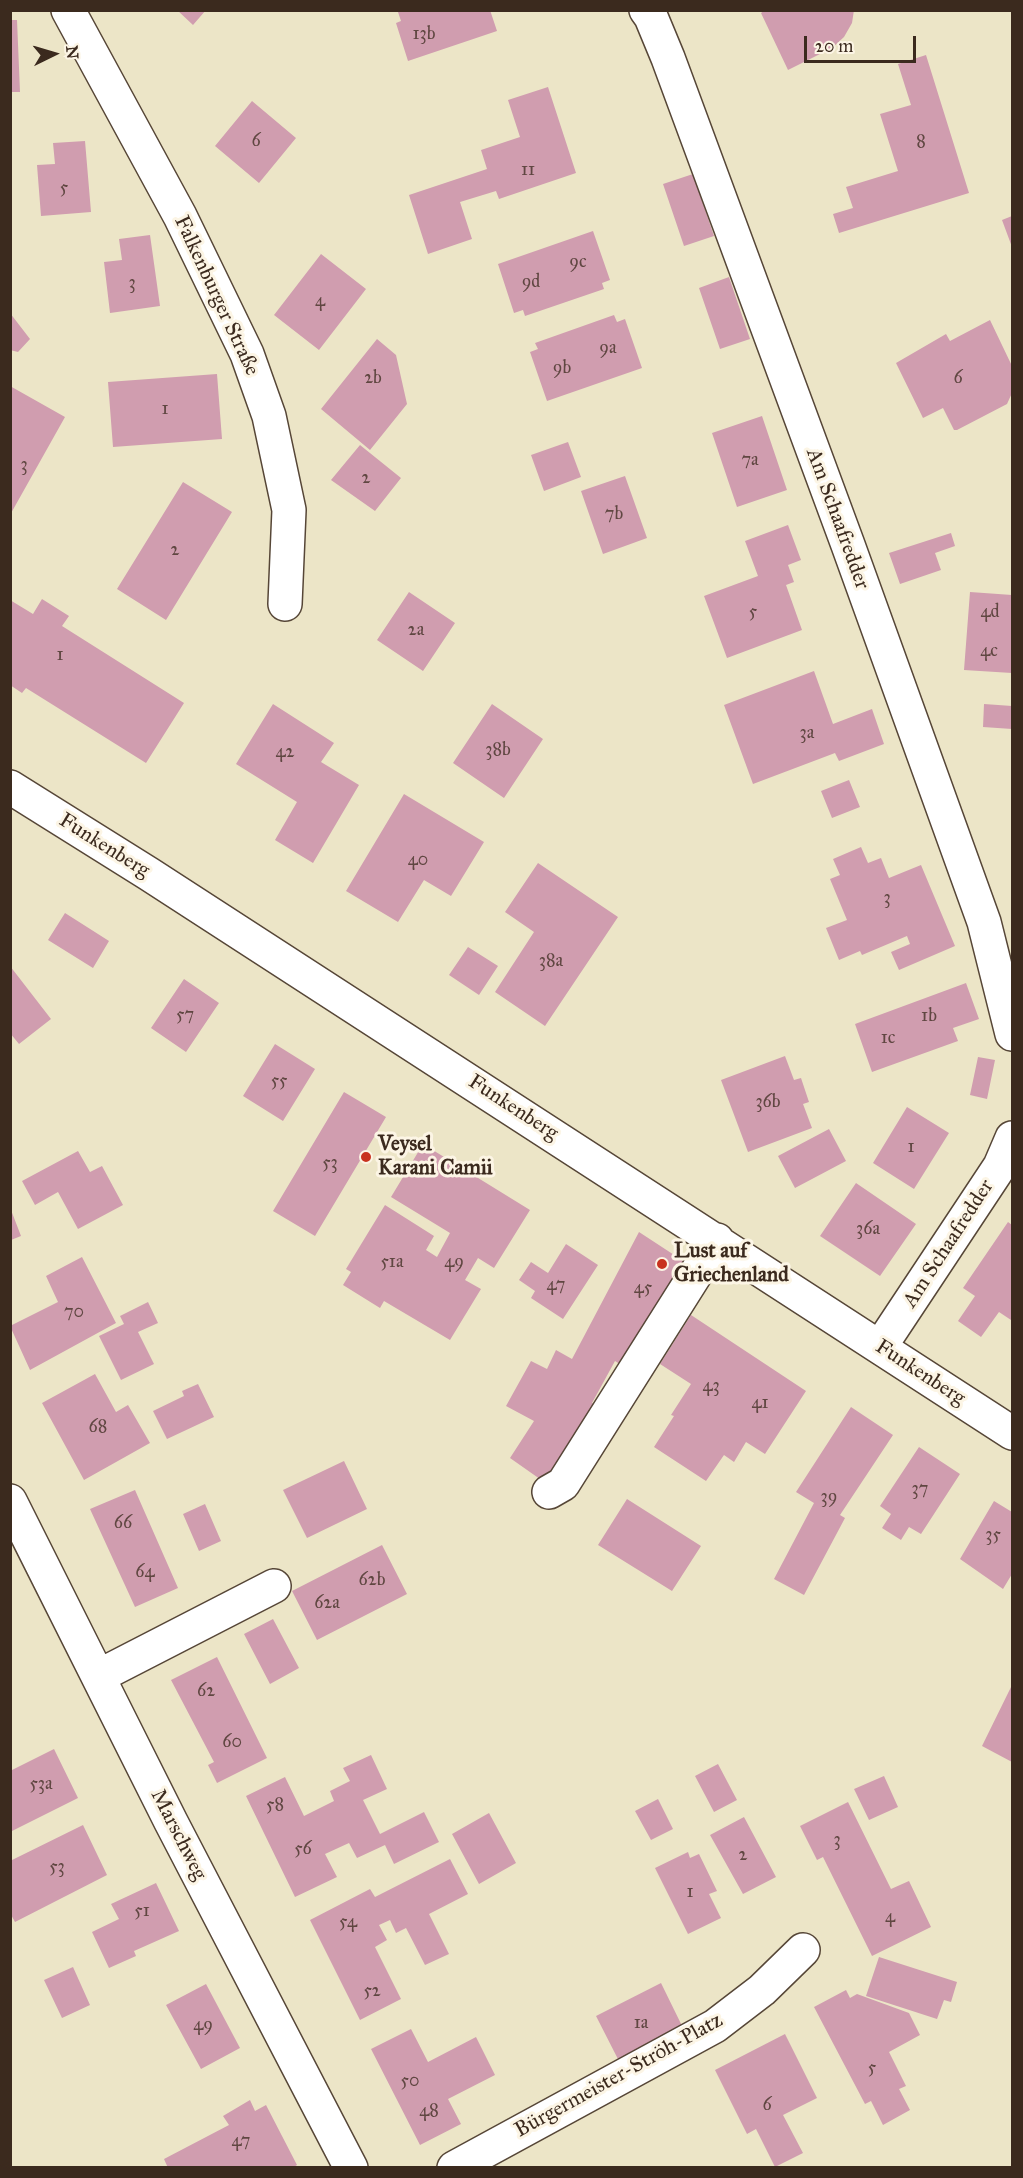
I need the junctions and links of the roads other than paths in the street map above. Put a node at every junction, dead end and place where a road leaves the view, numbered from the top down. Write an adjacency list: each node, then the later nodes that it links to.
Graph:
1 (68, 10): 3 (street, Falkenburger Straße)
2 (645, 10): 5 (street, Am Schaafredder)
3 (285, 604)
4 (10, 787): 7 (street, Funkenberg)
5 (1012, 1034)
6 (1012, 1138): 8 (street, Am Schaafredder)
7 (717, 1240): 8 (street, Funkenberg); 10 (street)
8 (880, 1347): 9 (street, Funkenberg)
9 (1012, 1432)
10 (549, 1492)
11 (10, 1501): 13 (street, Marschweg)
12 (274, 1586): 13 (street)
13 (99, 1676): 15 (street, Marschweg)
14 (803, 1950): 16 (street, Bürgermeister-Ströh-Platz)
15 (351, 2168)
16 (454, 2168)

